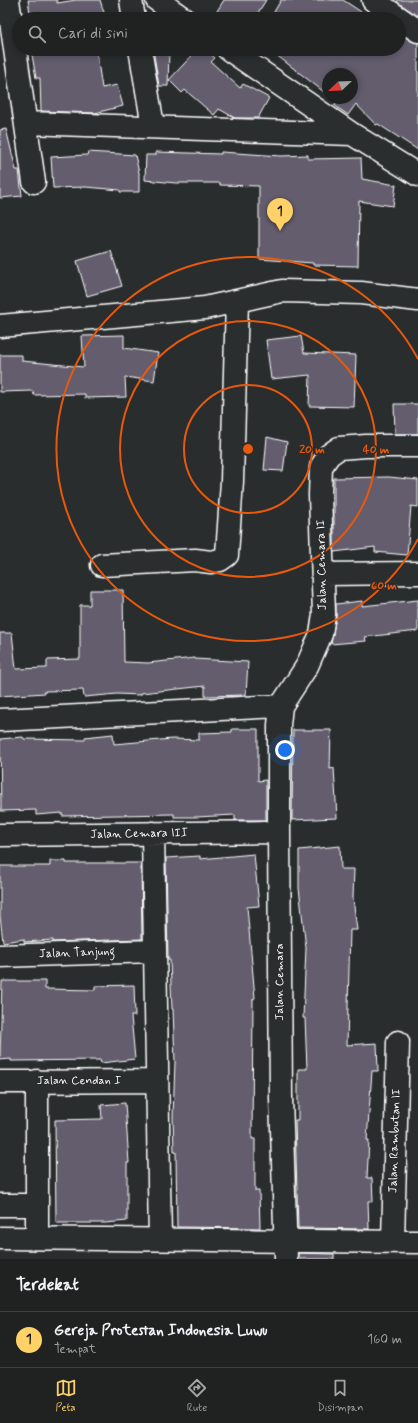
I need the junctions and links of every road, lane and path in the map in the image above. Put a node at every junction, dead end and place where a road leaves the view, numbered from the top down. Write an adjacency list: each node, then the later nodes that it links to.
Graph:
1 (8, 0): 9 (street)
2 (131, 0): 5 (street)
3 (157, 0): 6 (street)
4 (373, 0): 7 (street)
5 (133, 12)
6 (174, 12)
7 (390, 12)
8 (406, 23): 10 (street)
9 (12, 26)
10 (418, 31)
11 (17, 56): 14 (street)
12 (141, 56): 15 (street)
13 (238, 56): 16 (street)
14 (27, 123): 15 (street); 18 (street)
15 (153, 126): 16 (street)
16 (352, 134): 17 (street)
17 (418, 175)
18 (34, 182)
19 (418, 300): 20 (street)
20 (237, 301): 21 (street); 23 (street)
21 (0, 326)
22 (418, 446): 25 (street, Jalan Cemara II)
23 (102, 565)
24 (418, 573): 25 (street)
25 (323, 574): 26 (street, Jalan Cemara II)
26 (280, 716): 27 (street); 28 (street, Jalan Cemara)
27 (0, 720)
28 (279, 832): 29 (street, Jalan Cemara III); 44 (street, Jalan Cemara)
29 (153, 833): 30 (street, Jalan Cemara III); 31 (street)
30 (0, 835)
31 (155, 951): 32 (street, Jalan Tanjung); 35 (street)
32 (0, 956)
33 (398, 1042): 42 (street, Jalan Rambutan II)
34 (37, 1081): 35 (street, Jalan Cendan I); 36 (street, Jalan Cendan I); 38 (street)
35 (157, 1081): 41 (street)
36 (0, 1082)
37 (0, 1205): 38 (street)
38 (36, 1205): 39 (street)
39 (37, 1237): 40 (street); 41 (street)
40 (0, 1238)
41 (160, 1239): 44 (street)
42 (393, 1241): 43 (street); 44 (street)
43 (418, 1242)
44 (286, 1249)

